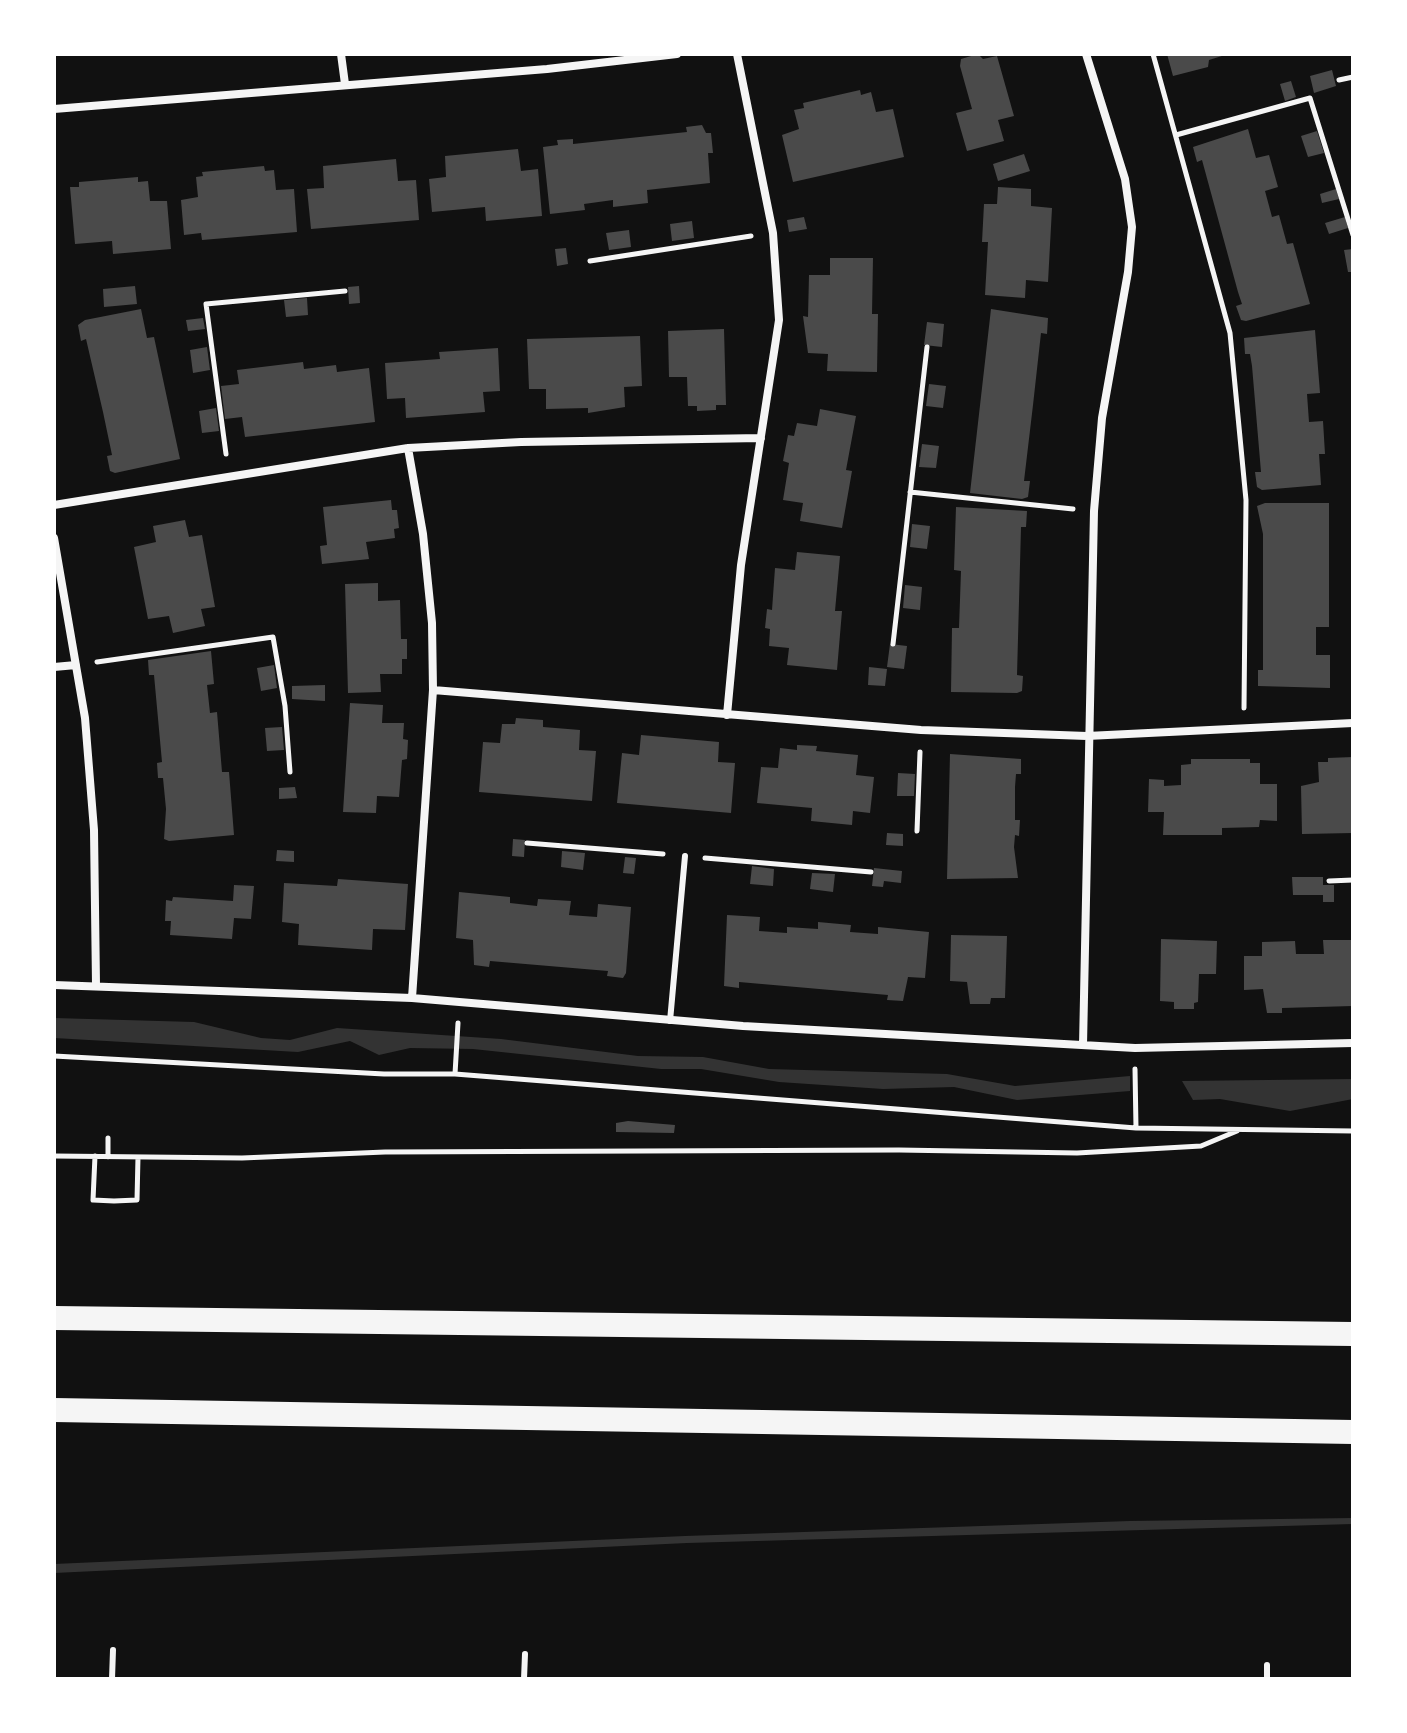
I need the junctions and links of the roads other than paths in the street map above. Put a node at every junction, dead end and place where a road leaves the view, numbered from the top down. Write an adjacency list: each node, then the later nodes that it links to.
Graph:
1 (341, 54): 5 (street)
2 (677, 54): 5 (street)
3 (737, 54): 7 (street)
4 (1086, 54): 16 (street)
5 (345, 84): 6 (street)
6 (54, 109)
7 (761, 438): 8 (street); 14 (street)
8 (408, 448): 9 (street); 13 (street)
9 (54, 505)
10 (54, 538): 11 (street)
11 (76, 665): 12 (street); 19 (street)
12 (54, 667)
13 (433, 690): 14 (street); 20 (street)
14 (727, 715): 16 (street)
15 (1353, 723): 16 (street)
16 (1087, 736): 23 (street)
17 (685, 856): 21 (lane)
18 (54, 985): 19 (street)
19 (96, 985): 20 (street)
20 (412, 998): 21 (street)
21 (670, 1021): 23 (street)
22 (1353, 1043): 23 (street)
23 (1083, 1045)
24 (54, 1318): 25 (highway)
25 (1353, 1334)
26 (54, 1410): 27 (highway)
27 (1353, 1432)
28 (113, 1650): 31 (lane)
29 (525, 1654): 32 (lane)
30 (1267, 1665): 33 (lane)
31 (112, 1679)
32 (524, 1679)
33 (1267, 1679)

